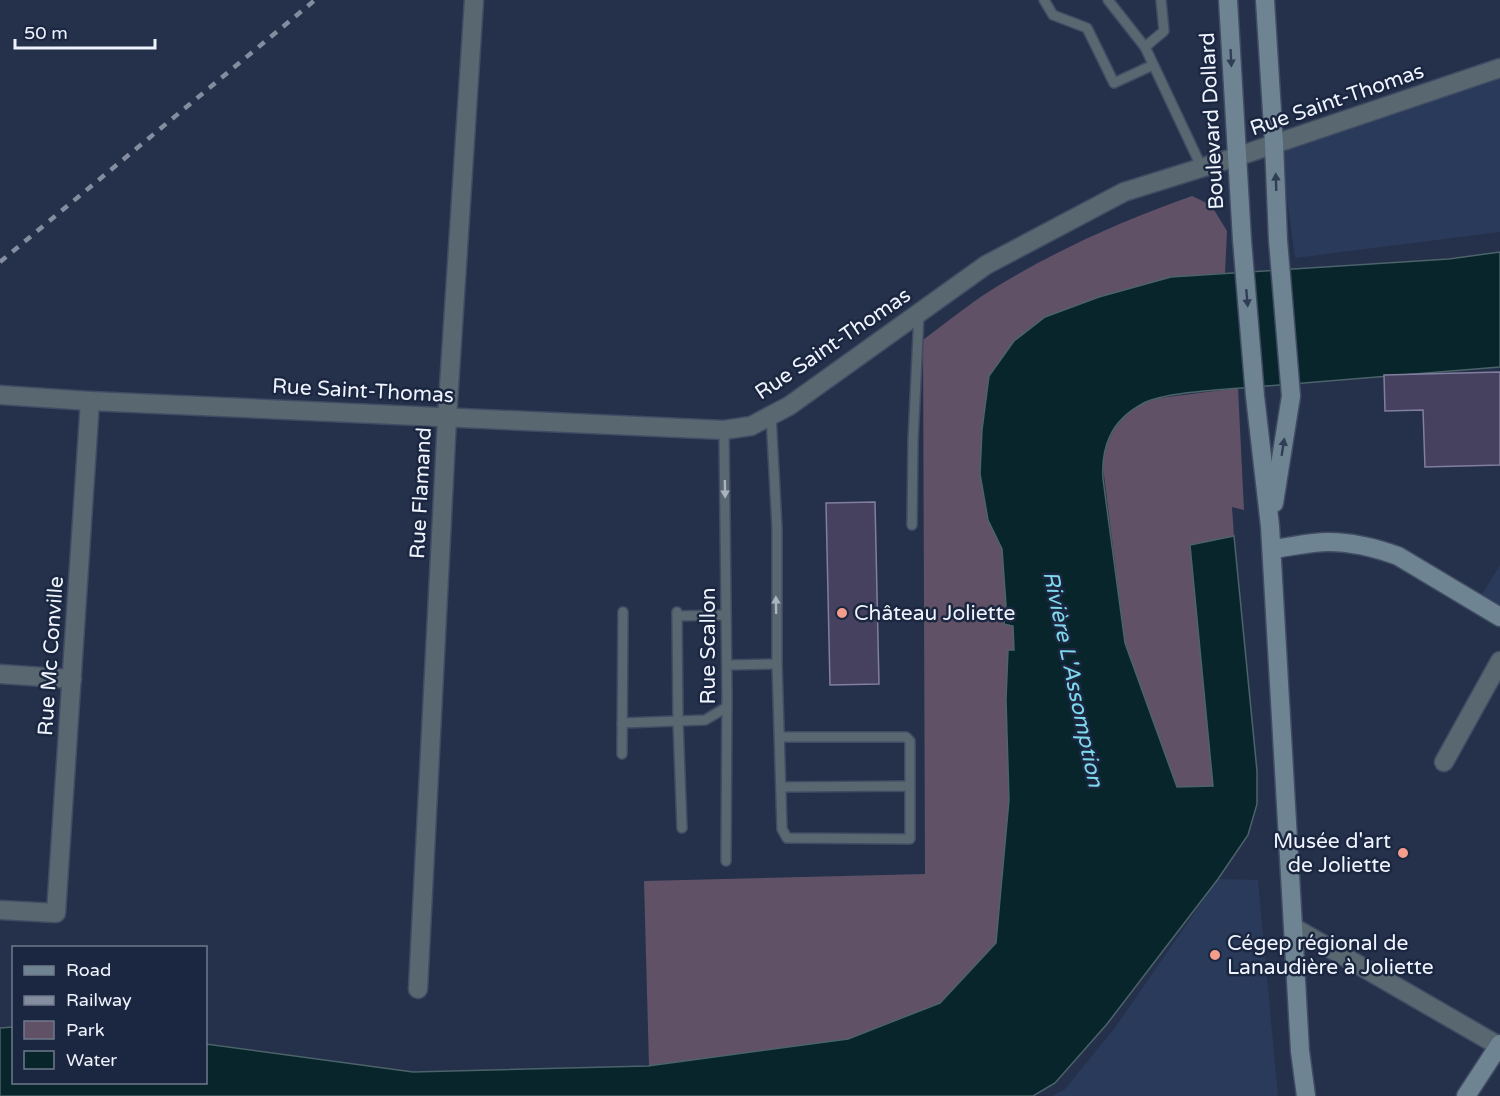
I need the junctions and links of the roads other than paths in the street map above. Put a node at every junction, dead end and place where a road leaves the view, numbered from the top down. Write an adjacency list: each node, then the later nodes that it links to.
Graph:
1 (474, 0): 17 (street, Rue Flamand)
2 (1044, 0): 8 (lane)
3 (1108, 0): 7 (lane)
4 (1161, 0): 7 (lane)
5 (1228, 0): 11 (main road, Boulevard Dollard, one-way to 11)
6 (1265, 0): 10 (main road)
7 (1145, 47): 8 (lane)
8 (1153, 65): 12 (lane)
9 (1500, 68): 10 (street, Rue Saint-Thomas)
10 (1274, 144): 11 (street, Rue Saint-Thomas); 20 (main road, one-way to 10)
11 (1236, 157): 12 (street, Rue Saint-Thomas); 20 (main road, Boulevard Dollard, one-way to 20)
12 (1203, 168): 13 (street, Rue Saint-Thomas)
13 (919, 313): 16 (street, Rue Saint-Thomas); 19 (lane)
14 (0, 395): 15 (street, Rue Saint-Thomas)
15 (90, 401): 17 (street, Rue Saint-Thomas); 29 (street, Rue Mc Conville)
16 (771, 415): 18 (street, Rue Saint-Thomas); 26 (lane, one-way to 16)
17 (447, 418): 18 (street, Rue Saint-Thomas); 42 (street, Rue Flamand)
18 (724, 430): 23 (lane, Rue Scallon, one-way to 23)
19 (912, 525)
20 (1270, 526): 21 (main road)
21 (1272, 549): 24 (main road); 41 (main road)
22 (622, 612): 32 (lane)
23 (726, 615): 27 (lane, Rue Scallon); 31 (lane)
24 (1500, 617)
25 (1500, 662): 35 (street)
26 (777, 664): 27 (lane); 33 (lane)
27 (727, 665): 30 (lane, Rue Scallon)
28 (0, 674): 29 (street)
29 (72, 679): 40 (street, Rue Mc Conville)
30 (727, 707): 31 (lane); 39 (lane, Rue Scallon)
31 (678, 722): 32 (lane); 38 (lane)
32 (622, 723): 34 (lane)
33 (780, 737): 36 (lane); 37 (lane)
34 (622, 754)
35 (1444, 762)
36 (910, 786): 37 (lane); 37 (lane)
37 (781, 787)
38 (682, 828)
39 (726, 861)
40 (0, 910)
41 (1293, 927): 43 (street); 44 (main road)
42 (418, 989)
43 (1499, 1045): 45 (main road)
44 (1306, 1096)
45 (1466, 1096)

